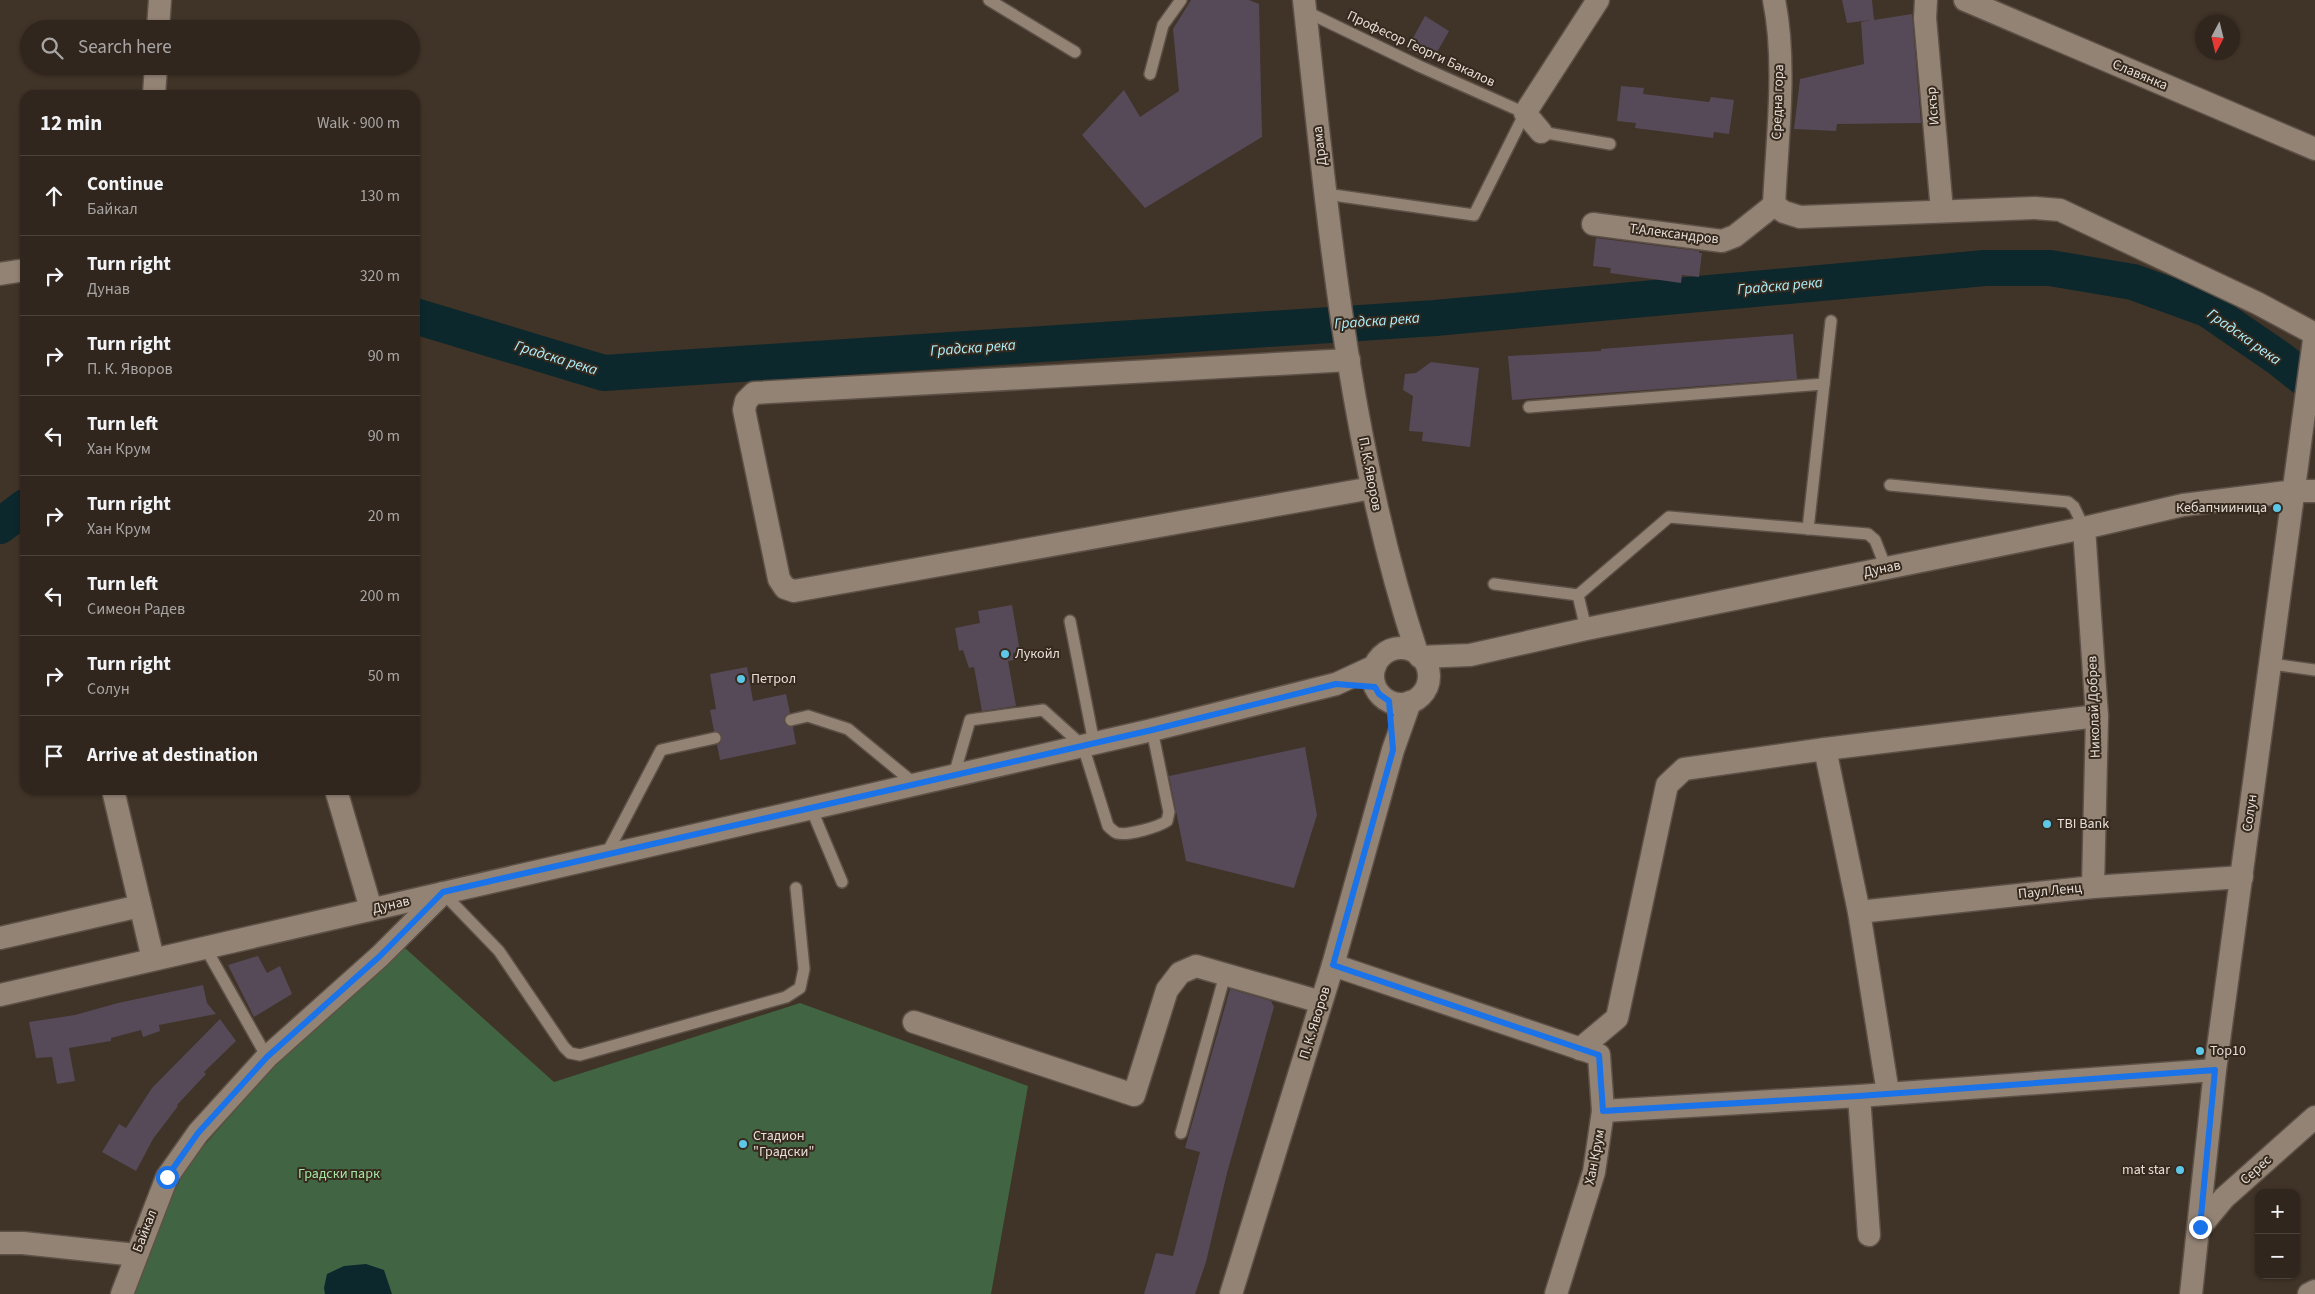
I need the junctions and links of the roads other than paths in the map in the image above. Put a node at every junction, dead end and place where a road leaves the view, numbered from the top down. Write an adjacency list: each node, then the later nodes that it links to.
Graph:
1 (160, 0): 9 (street)
2 (989, 0): 10 (lane)
3 (1181, 0): 11 (lane)
4 (1598, 0): 14 (street)
5 (1774, 0): 19 (street, Средна гора)
6 (1926, 0): 20 (street, Искър)
7 (1965, 0): 17 (street, Славянка)
8 (1304, 6): 14 (lane, Професор Георги Бакалов); 18 (street, Драма)
9 (159, 20)
10 (1075, 52)
11 (1150, 74)
12 (155, 75): 13 (street)
13 (154, 90)
14 (1525, 113): 15 (street); 18 (lane)
15 (1542, 132): 16 (lane)
16 (1610, 144)
17 (2315, 149)
18 (1326, 194): 24 (street, Драма)
19 (1774, 205): 20 (street); 21 (street, Т.Александров)
20 (1942, 211): 26 (street)
21 (1593, 224)
22 (20, 271): 23 (street)
23 (0, 274)
24 (1336, 292): 27 (street, П. К. Яворов)
25 (1831, 321): 28 (lane)
26 (2315, 334): 32 (street, Солун)
27 (1349, 360): 31 (street, П. К. Яворов); 31 (street)
28 (1824, 384): 29 (lane); 34 (lane)
29 (1529, 407)
30 (1890, 485): 33 (lane)
31 (1372, 488): 37 (street, П. К. Яворов)
32 (2305, 491): 33 (street, Дунав); 42 (street, Солун)
33 (2084, 528): 35 (street, Дунав); 45 (street, Николай Добрев)
34 (1808, 529): 35 (lane); 38 (lane)
35 (1886, 568): 40 (street, Дунав)
36 (1494, 584): 38 (lane)
37 (1395, 587): 41 (street, П. К. Яворов); 44 (street, П. К. Яворов)
38 (1578, 594): 40 (lane)
39 (1070, 621): 49 (lane)
40 (1586, 629): 41 (street, Дунав)
41 (1422, 662): 44 (street, Дунав); 44 (street)
42 (2271, 664): 43 (lane); 57 (street, Солун)
43 (2315, 670)
44 (1388, 681): 47 (street, Дунав); 68 (street, П. К. Яворов)
45 (2097, 716): 50 (street); 59 (street, Николай Добрев)
46 (791, 720): 52 (lane)
47 (1152, 730): 49 (street, Дунав); 49 (lane)
48 (715, 738): 56 (lane)
49 (1088, 744): 51 (street, Дунав); 51 (lane)
50 (1825, 749): 64 (street); 73 (street)
51 (954, 775): 52 (street, Дунав)
52 (915, 784): 55 (street, Дунав)
53 (114, 795): 62 (street)
54 (337, 795): 63 (street)
55 (811, 808): 56 (street, Дунав); 58 (lane)
56 (606, 855): 61 (street, Дунав)
57 (2242, 877): 59 (street, Паул Ленц); 75 (street, Солун)
58 (842, 882)
59 (2093, 886): 64 (street, Паул Ленц)
60 (796, 888): 61 (lane)
61 (443, 892): 63 (street, Дунав); 74 (street, Байкал)
62 (140, 906): 65 (street); 67 (street)
63 (371, 909): 66 (street, Дунав)
64 (1859, 912): 76 (street)
65 (0, 938)
66 (205, 948): 67 (street, Дунав); 74 (lane)
67 (153, 959): 70 (street, Дунав)
68 (1333, 965): 71 (street, П. К. Яворов); 73 (street, Хан Крум)
69 (1225, 975): 71 (street); 72 (street); 80 (lane)
70 (0, 995)
71 (1321, 1002): 87 (street, П. К. Яворов)
72 (914, 1022)
73 (1580, 1049): 78 (street, Хан Крум)
74 (267, 1057): 84 (street, Байкал)
75 (2215, 1070): 76 (street); 81 (street, Солун)
76 (1888, 1093): 77 (street)
77 (1859, 1096): 78 (street); 82 (street)
78 (1603, 1111): 88 (street, Хан Крум)
79 (2315, 1117): 81 (street, Серес)
80 (1181, 1133)
81 (2200, 1227): 89 (street, Солун)
82 (1869, 1235)
83 (0, 1243): 84 (street)
84 (136, 1255): 86 (street, Байкал)
85 (2315, 1291): 90 (street)
86 (122, 1294)
87 (1231, 1294)
88 (1556, 1294)
89 (2191, 1294)
90 (2310, 1294)

